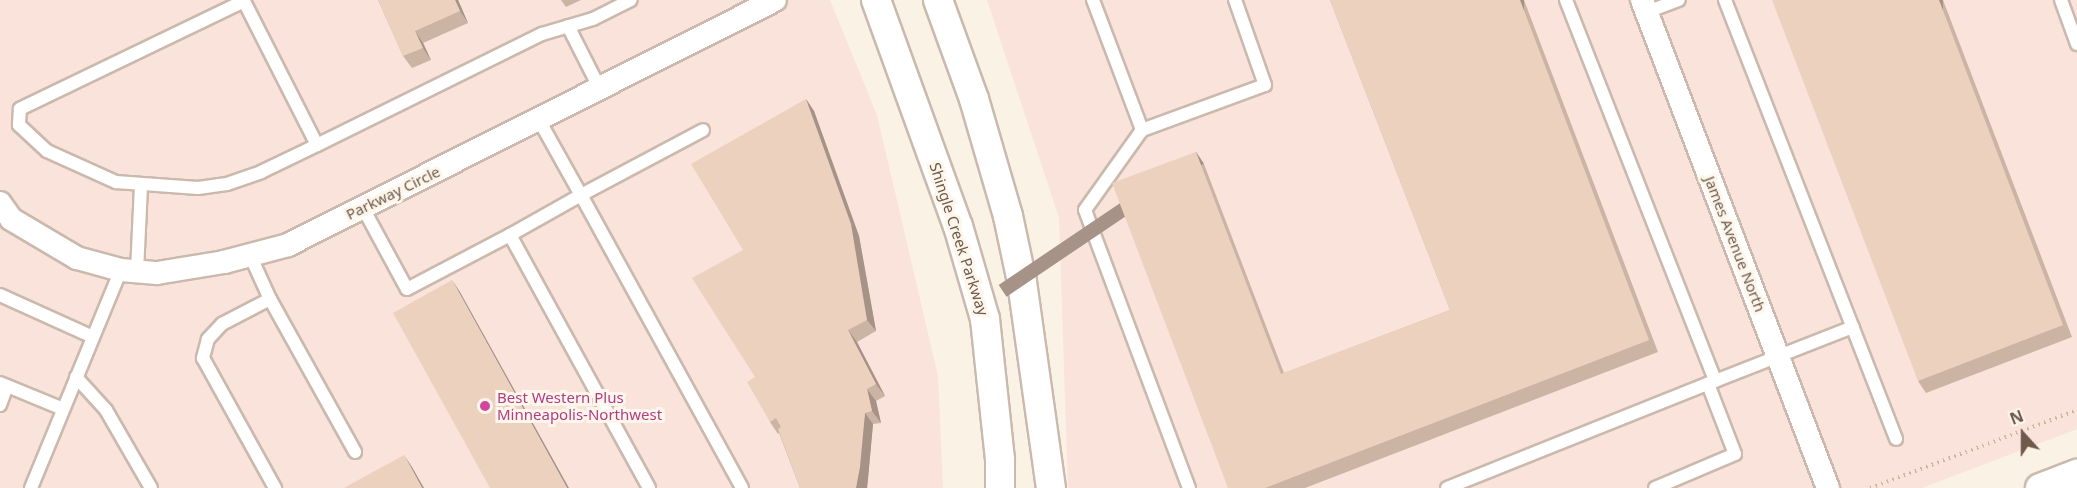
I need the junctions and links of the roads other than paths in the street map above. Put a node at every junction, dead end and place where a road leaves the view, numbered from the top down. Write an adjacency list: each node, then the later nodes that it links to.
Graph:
1 (631, 0): 12 (lane)
2 (775, 0): 14 (street, Parkway Circle)
3 (876, 0): 44 (street, Shingle Creek Parkway)
4 (938, 0): 45 (street)
5 (1093, 0): 17 (lane)
6 (1235, 0): 17 (lane)
7 (1566, 0): 32 (lane)
8 (1679, 0): 11 (lane)
9 (1725, 0): 28 (lane)
10 (2061, 0): 13 (lane)
11 (1645, 6): 30 (street, James Avenue North)
12 (568, 26): 14 (lane); 18 (lane)
13 (2077, 44)
14 (600, 89): 15 (street, Parkway Circle)
15 (539, 120): 20 (lane); 22 (street, Parkway Circle)
16 (703, 130): 20 (lane)
17 (1142, 130): 46 (lane)
18 (317, 145): 19 (lane); 19 (lane)
19 (141, 185): 25 (lane)
20 (581, 195): 23 (lane); 43 (lane)
21 (0, 203): 25 (street, Parkway Circle)
22 (363, 208): 23 (lane); 24 (street, Parkway Circle)
23 (510, 235): 42 (lane)
24 (250, 255): 25 (street, Parkway Circle); 27 (lane)
25 (129, 271): 29 (lane)
26 (0, 295): 29 (lane)
27 (270, 299): 37 (lane); 41 (lane)
28 (1853, 327): 30 (lane); 36 (lane)
29 (93, 337): 31 (lane)
30 (1778, 357): 32 (lane); 49 (street, James Avenue North)
31 (76, 377): 35 (lane); 40 (lane)
32 (1712, 383): 47 (lane); 48 (lane)
33 (4, 385): 34 (lane); 35 (lane)
34 (0, 405)
35 (63, 409): 39 (lane)
36 (1896, 438)
37 (355, 452)
38 (2077, 474): 50 (street)
39 (31, 488)
40 (151, 488)
41 (275, 488)
42 (649, 488)
43 (742, 488)
44 (1000, 488)
45 (1051, 488)
46 (1189, 488)
47 (1447, 488)
48 (1655, 488)
49 (1828, 488)
50 (2040, 488)

